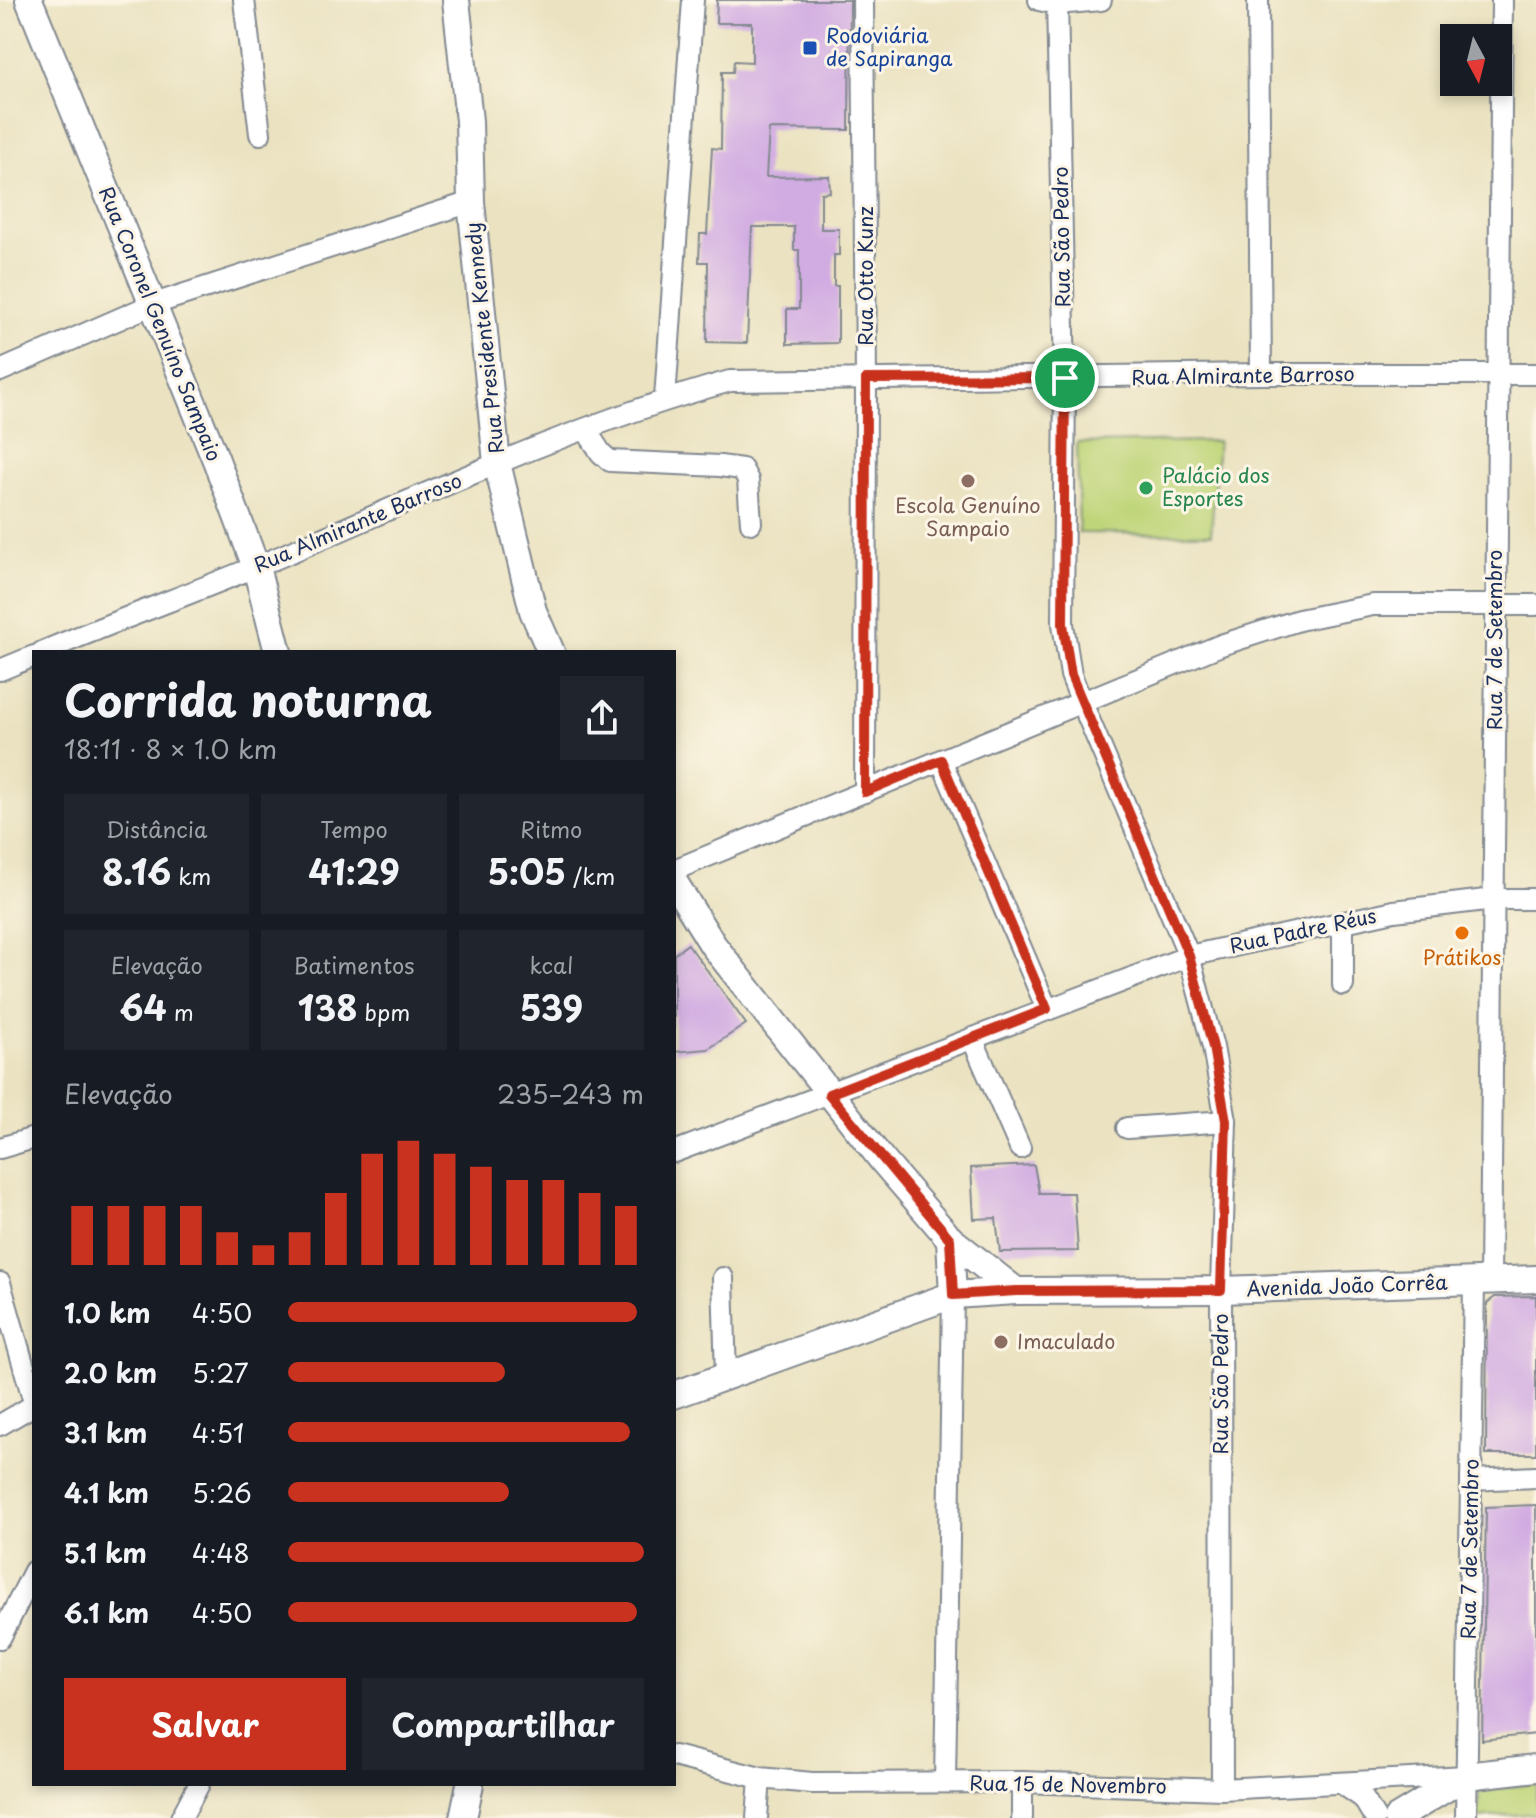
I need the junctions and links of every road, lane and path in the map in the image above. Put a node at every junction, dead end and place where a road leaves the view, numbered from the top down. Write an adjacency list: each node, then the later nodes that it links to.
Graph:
1 (29, 0): 12 (main road, Rua Coronel Genuíno Sampaio)
2 (244, 0): 10 (street)
3 (693, 0): 19 (street)
4 (863, 0): 18 (street, Rua Otto Kunz)
5 (1101, 0): 8 (street)
6 (1258, 0): 14 (street)
7 (1502, 0): 15 (street, Rua 7 de Setembro)
8 (1051, 1): 17 (street, Rua São Pedro)
9 (460, 6): 11 (main road, Rua Presidente Kennedy)
10 (260, 134)
11 (471, 202): 12 (street); 21 (main road, Rua Presidente Kennedy)
12 (151, 305): 13 (street); 23 (main road, Rua Coronel Genuíno Sampaio)
13 (0, 371)
14 (1261, 374): 15 (street, Rua Almirante Barroso); 17 (street, Rua Almirante Barroso)
15 (1497, 374): 16 (street, Rua Almirante Barroso); 24 (street, Rua 7 de Setembro)
16 (1536, 374)
17 (1065, 378): 18 (street, Rua Almirante Barroso); 31 (street, Rua São Pedro)
18 (866, 379): 19 (street, Rua Almirante Barroso); 33 (street, Rua Otto Kunz)
19 (665, 399): 20 (street, Rua Almirante Barroso)
20 (586, 430): 21 (street, Rua Almirante Barroso); 22 (street)
21 (497, 463): 23 (street, Rua Almirante Barroso); 28 (main road, Rua Presidente Kennedy)
22 (751, 523)
23 (256, 567): 26 (street, Rua Almirante Barroso); 27 (main road, Rua Coronel Genuíno Sampaio)
24 (1496, 604): 25 (street); 31 (street); 36 (street, Rua 7 de Setembro)
25 (1536, 605)
26 (50, 650)
27 (277, 650)
28 (550, 650)
29 (32, 657): 30 (street, Rua Almirante Barroso)
30 (0, 670)
31 (1082, 703): 32 (street); 39 (street, Rua São Pedro)
32 (941, 760): 33 (street); 41 (street)
33 (865, 792): 34 (street)
34 (676, 869)
35 (676, 885): 43 (main road)
36 (1494, 899): 37 (street, Rua Padre Réus); 38 (street, Rua Padre Réus); 53 (street, Rua 7 de Setembro)
37 (1536, 899)
38 (1343, 922): 39 (street, Rua Padre Réus); 40 (street)
39 (1189, 956): 41 (street, Rua Padre Réus); 44 (street, Rua São Pedro)
40 (1343, 985)
41 (1047, 1009): 42 (street, Rua Padre Réus)
42 (972, 1038): 43 (street, Rua Padre Réus); 48 (street)
43 (829, 1094): 49 (street, Rua Padre Réus); 50 (main road)
44 (1226, 1121): 45 (street); 55 (street, Rua São Pedro)
45 (1127, 1128)
46 (32, 1139): 47 (street)
47 (0, 1148)
48 (1020, 1148)
49 (676, 1151)
50 (950, 1239): 56 (main road); 57 (main road)
51 (723, 1278): 58 (street)
52 (1536, 1279): 53 (main road, Avenida João Corrêa)
53 (1482, 1280): 55 (main road, Avenida João Corrêa); 64 (street, Rua 7 de Setembro)
54 (0, 1283): 60 (street)
55 (1221, 1290): 56 (main road, Avenida João Corrêa); 76 (street, Rua São Pedro)
56 (1016, 1291): 57 (main road, Avenida João Corrêa)
57 (953, 1295): 58 (main road, Avenida João Corrêa); 71 (street)
58 (726, 1377): 59 (main road, Avenida João Corrêa)
59 (685, 1392)
60 (32, 1396)
61 (32, 1404): 62 (street)
62 (0, 1425)
63 (1536, 1477): 64 (street)
64 (1471, 1480): 69 (street, Rua 7 de Setembro)
65 (32, 1575): 66 (street)
66 (0, 1638)
67 (676, 1757): 70 (street, Rua 15 de Novembro)
68 (1536, 1768): 69 (main road)
69 (1466, 1776): 73 (street, Rua 15 de Novembro); 82 (main road); 83 (street, Rua 7 de Setembro)
70 (760, 1778): 71 (street, Rua 15 de Novembro); 79 (street)
71 (945, 1782): 72 (street, Rua 15 de Novembro)
72 (1022, 1782): 76 (street, Rua 15 de Novembro); 80 (street)
73 (1341, 1783): 76 (street, Rua 15 de Novembro); 81 (street)
74 (198, 1786): 77 (street)
75 (470, 1786): 78 (main road)
76 (1222, 1789)
77 (181, 1818)
78 (463, 1818)
79 (757, 1818)
80 (1022, 1818)
81 (1375, 1818)
82 (1397, 1818)
83 (1466, 1818)

